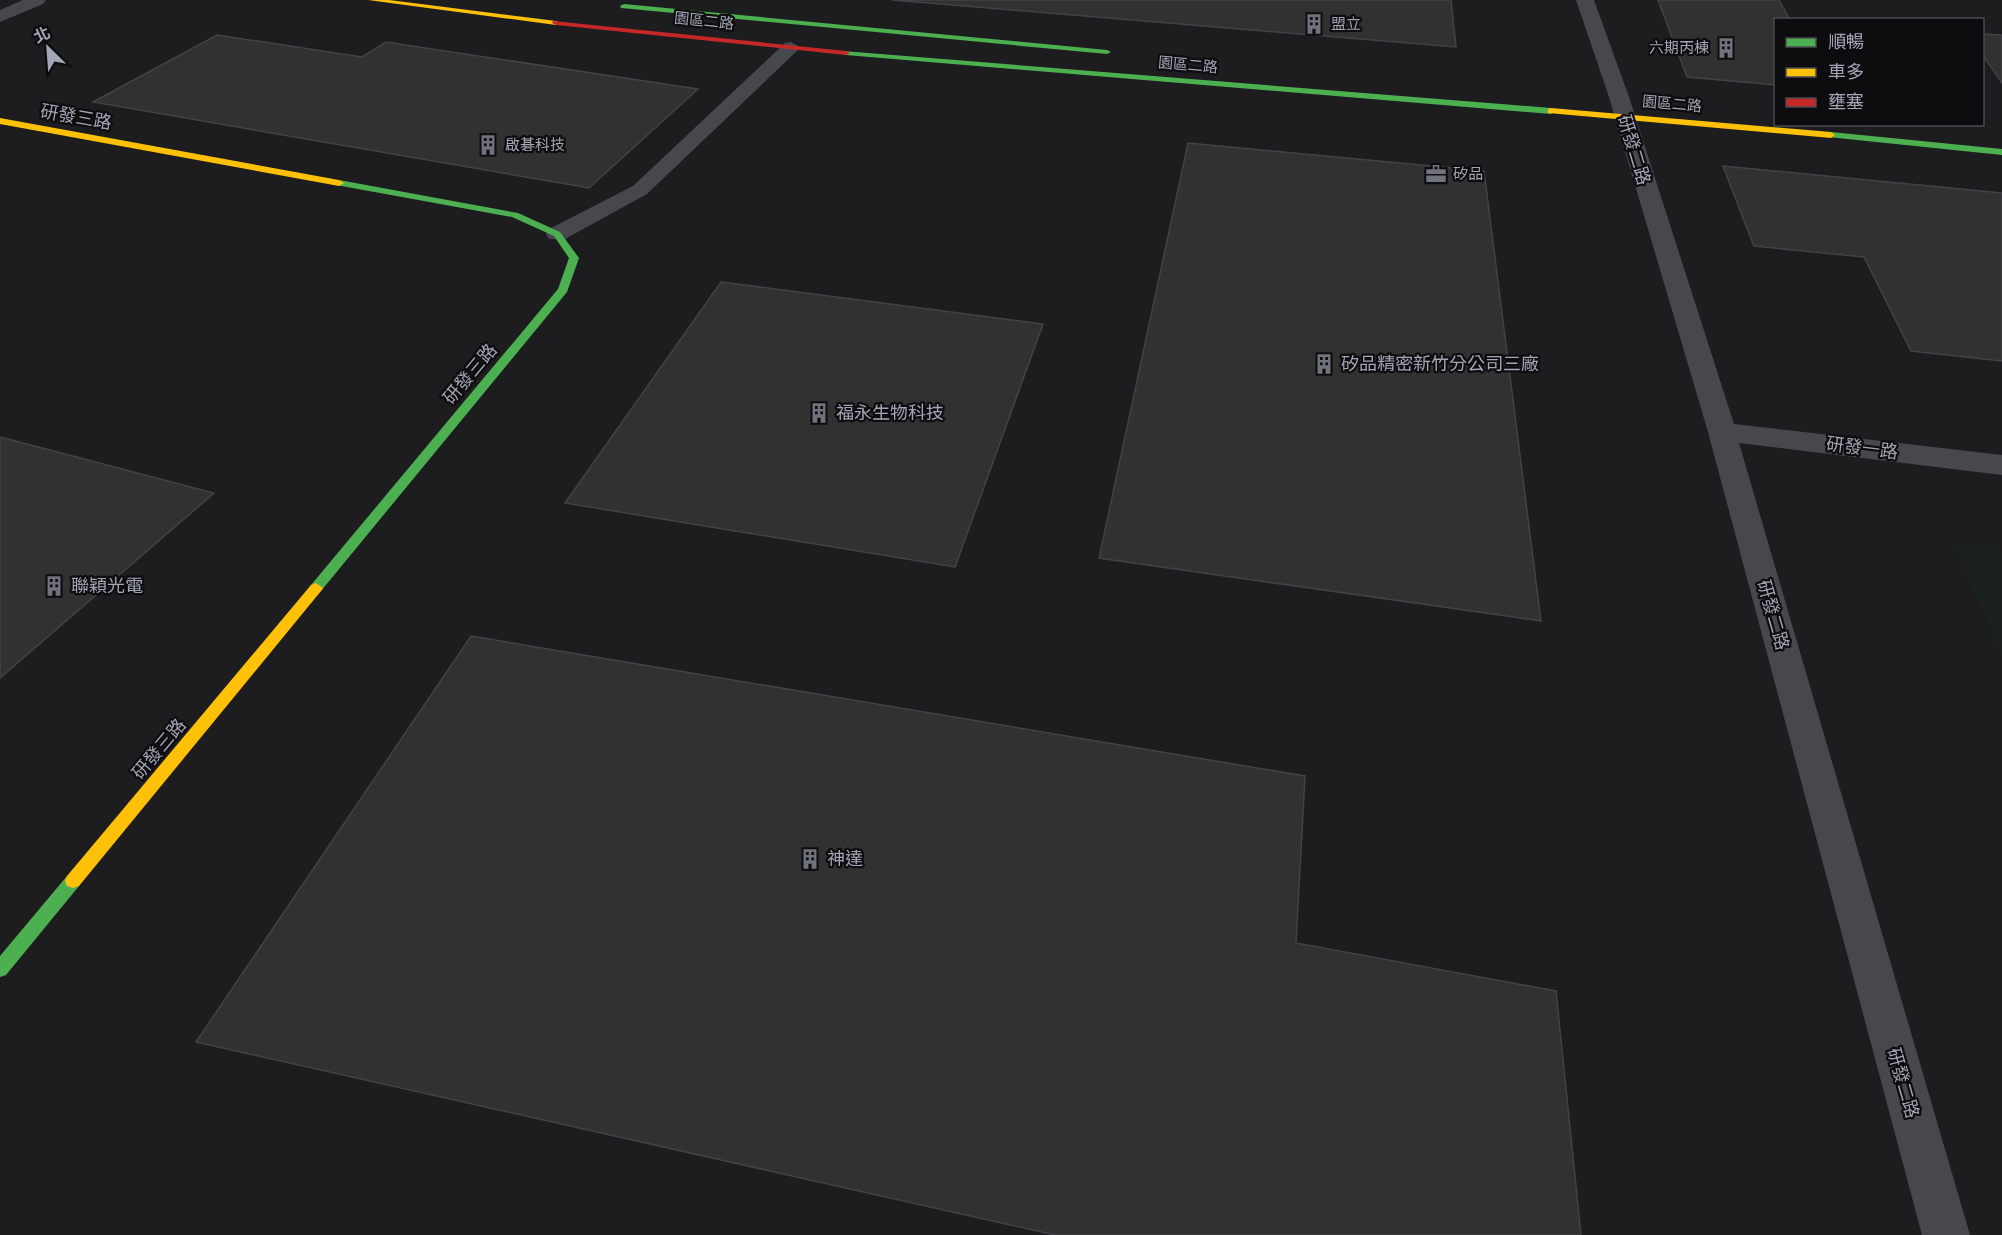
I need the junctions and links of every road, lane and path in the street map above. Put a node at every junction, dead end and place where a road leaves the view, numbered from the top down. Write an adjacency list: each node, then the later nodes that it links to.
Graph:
1 (37, 0): 5 (street)
2 (372, 0): 6 (street, 園區二路)
3 (1586, 0): 8 (street, 研發二路)
4 (611, 5): 7 (street, 園區二路)
5 (0, 17)
6 (790, 47): 8 (street, 園區二路); 13 (lane)
7 (1120, 53)
8 (1620, 102): 10 (street, 園區二路); 14 (street, 研發二路)
9 (0, 121): 13 (street, 研發三路)
10 (1774, 122)
11 (1803, 126): 12 (street, 園區二路)
12 (2002, 152)
13 (557, 234): 16 (street, 研發三路)
14 (1722, 432): 15 (street, 研發一路); 17 (street, 研發二路)
15 (2002, 465)
16 (0, 969)
17 (1946, 1235)

